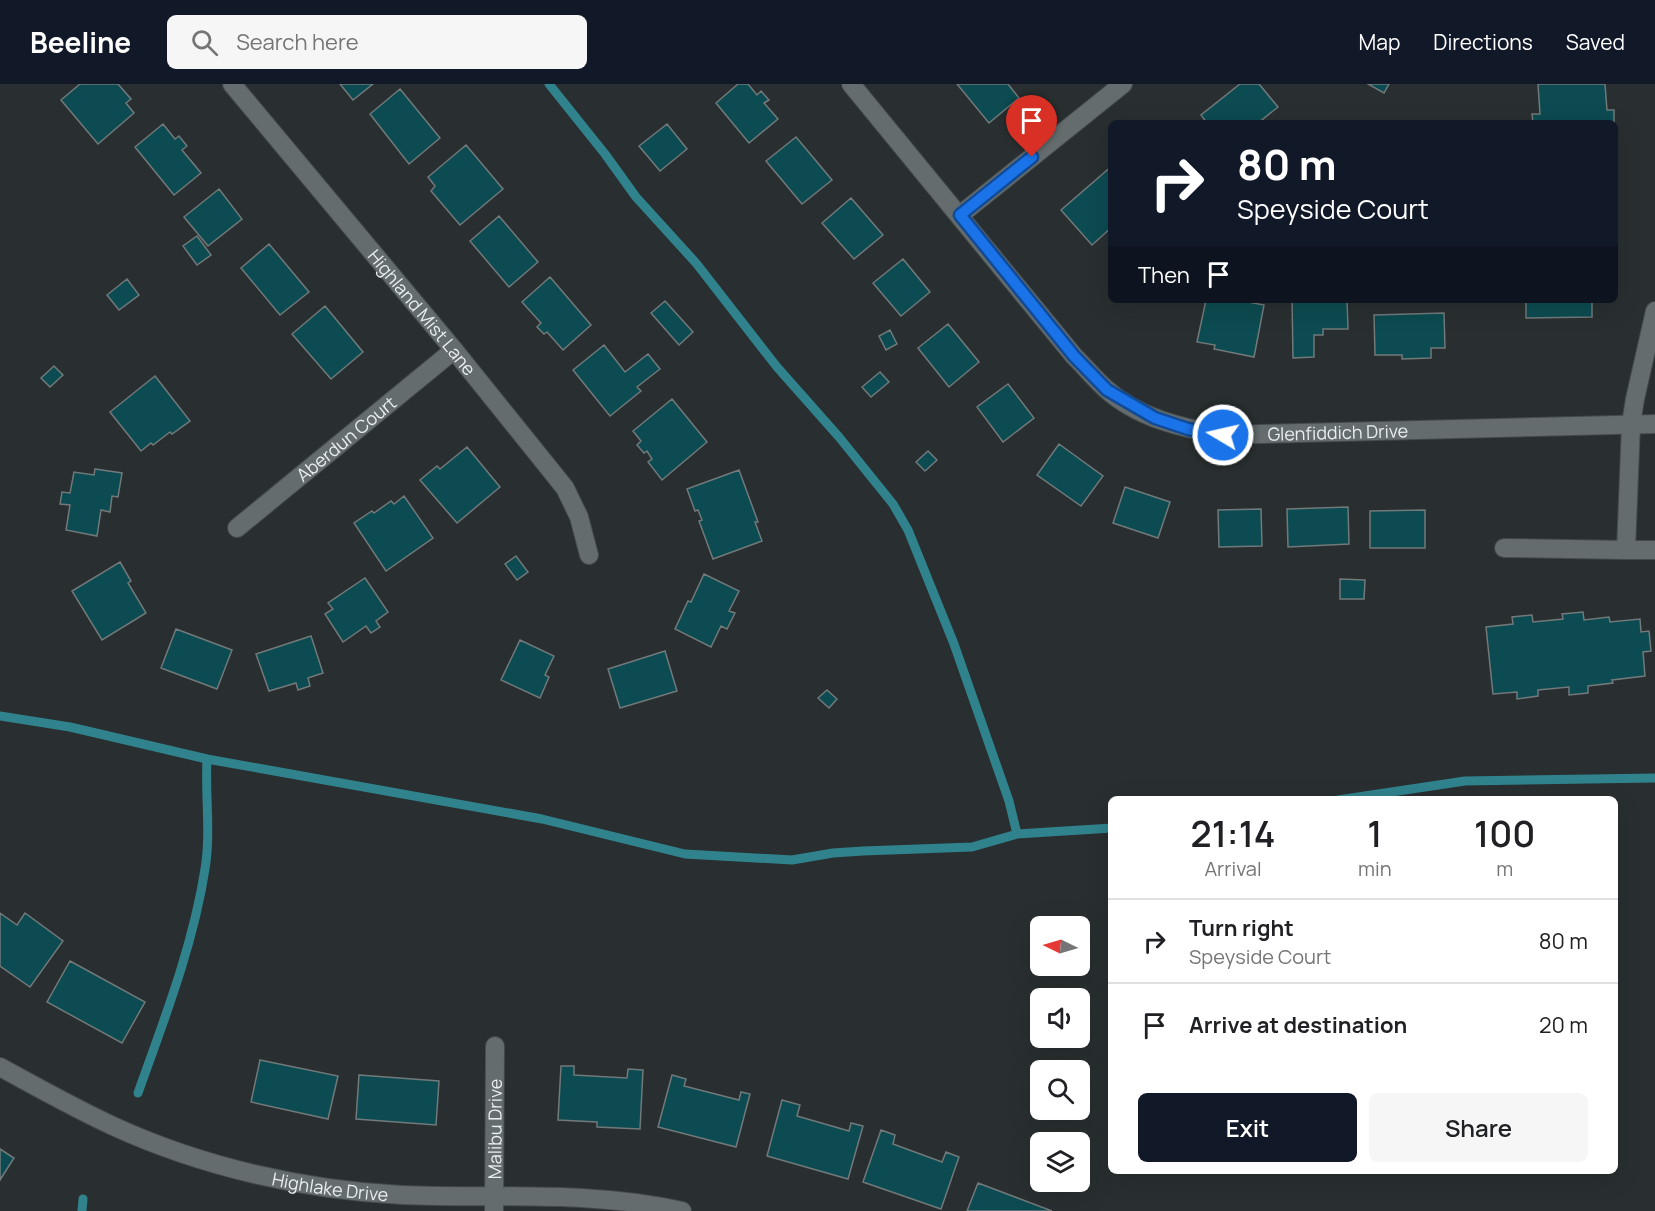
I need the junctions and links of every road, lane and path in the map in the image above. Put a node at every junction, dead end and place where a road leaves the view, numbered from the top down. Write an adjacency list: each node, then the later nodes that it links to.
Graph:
1 (232, 84): 6 (street, Highland Mist Lane)
2 (851, 84): 4 (street, Glenfiddich Drive)
3 (1124, 84): 4 (street)
4 (960, 215): 7 (street, Glenfiddich Drive)
5 (1655, 311): 7 (street)
6 (454, 350): 9 (street, Aberdun Court); 13 (street, Highland Mist Lane)
7 (1631, 424): 8 (street, Glenfiddich Drive); 11 (street)
8 (1655, 424)
9 (237, 528)
10 (1504, 548): 11 (street)
11 (1626, 550): 12 (street)
12 (1655, 550)
13 (589, 555)
14 (495, 1046): 16 (street, Malibu Drive)
15 (0, 1068): 16 (street, Highlake Drive)
16 (494, 1203): 17 (street, Highlake Drive)
17 (682, 1211)

